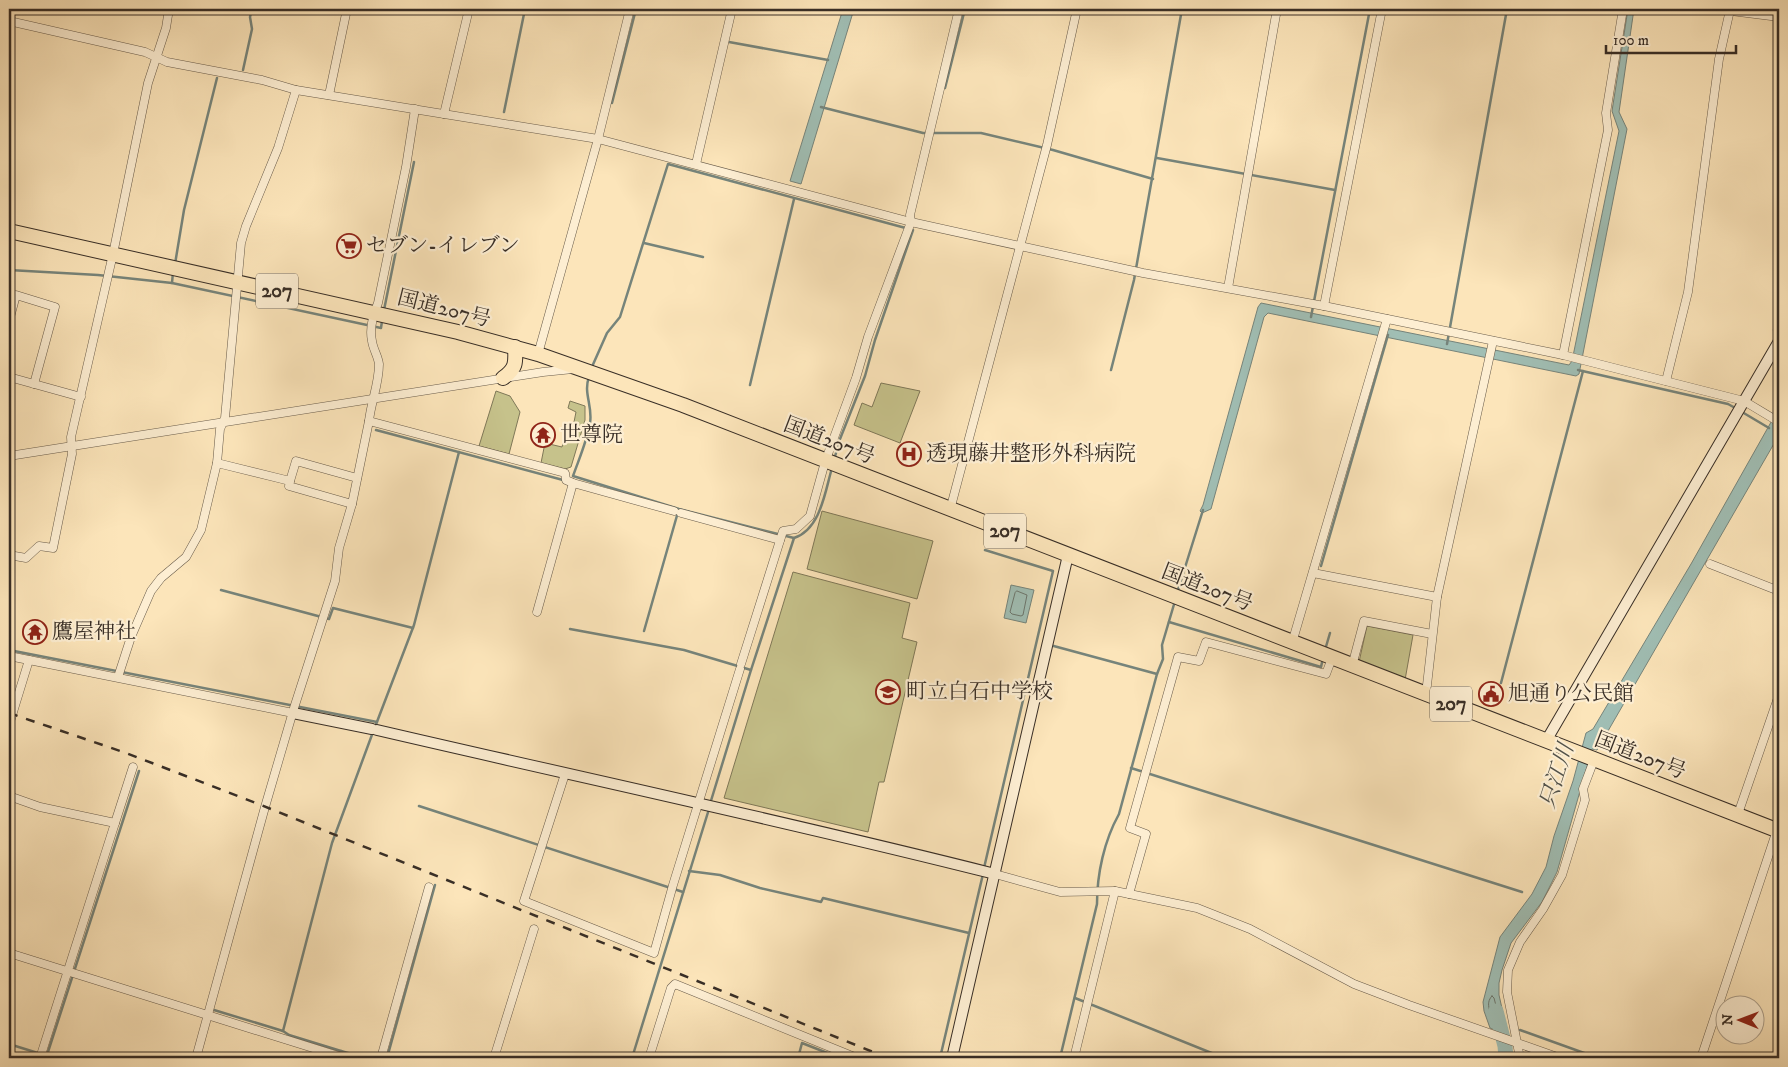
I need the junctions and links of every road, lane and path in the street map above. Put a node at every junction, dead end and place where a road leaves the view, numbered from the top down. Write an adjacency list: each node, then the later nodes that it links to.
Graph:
1 (169, 9): 15 (street)
2 (347, 9): 17 (street)
3 (469, 9): 19 (street)
4 (630, 9): 20 (street)
5 (732, 9): 21 (street)
6 (959, 9): 22 (street)
7 (1078, 9): 24 (street)
8 (1277, 9): 26 (street)
9 (1382, 9): 28 (street)
10 (1715, 9): 12 (street)
11 (1623, 10): 36 (street)
12 (1730, 10): 13 (street); 40 (street)
13 (1779, 16)
14 (9, 21): 15 (street)
15 (156, 57): 16 (street); 25 (street)
16 (296, 90): 17 (street); 27 (street)
17 (329, 95): 18 (street)
18 (415, 109): 19 (street); 29 (street)
19 (444, 114): 20 (street)
20 (598, 139): 21 (street); 35 (street)
21 (696, 164): 22 (street)
22 (909, 226): 24 (street); 51 (street)
23 (9, 231): 25 (highway, 国道207号 / 207)
24 (1020, 245): 26 (street); 56 (street)
25 (113, 254): 27 (highway, 国道207号 / 207); 42 (street)
26 (1228, 288): 28 (street)
27 (236, 292): 29 (highway, 国道207号 / 207); 47 (street)
28 (1317, 305): 31 (street)
29 (376, 319): 34 (highway, 国道207号 / 207); 43 (street)
30 (9, 322): 41 (street)
31 (1386, 322): 33 (street); 61 (street)
32 (1779, 341): 44 (street)
33 (1492, 345): 36 (street); 63 (street)
34 (515, 347): 35 (highway, 国道207号 / 207); 39 (highway)
35 (538, 354): 37 (highway, 国道207号 / 207)
36 (1563, 355): 40 (street)
37 (587, 370): 39 (street); 51 (highway, 国道207号 / 207)
38 (9, 376): 41 (street)
39 (503, 378): 43 (street)
40 (1666, 381): 44 (street)
41 (34, 384): 42 (street)
42 (80, 397): 48 (street)
43 (373, 400): 45 (street); 47 (street)
44 (1740, 407): 46 (street); 76 (street)
45 (370, 421): 52 (street); 54 (street)
46 (1779, 422)
47 (223, 423): 48 (street); 50 (street)
48 (72, 446): 49 (street); 58 (street)
49 (9, 456)
50 (217, 462): 53 (street); 71 (street)
51 (831, 464): 56 (highway, 国道207号 / 207); 57 (street)
52 (357, 478): 53 (street); 55 (street)
53 (290, 482): 55 (street)
54 (573, 484): 57 (street); 64 (street)
55 (352, 504): 74 (street)
56 (950, 510): 59 (highway, 国道207号 / 207)
57 (781, 536): 81 (street)
58 (9, 555)
59 (1068, 555): 66 (highway, 国道207号 / 207); 85 (street)
60 (1710, 564): 62 (street)
61 (1313, 573): 63 (street); 66 (street)
62 (1779, 591)
63 (1437, 597): 65 (street)
64 (537, 612)
65 (1432, 634): 70 (street); 72 (street)
66 (1292, 643): 68 (highway, 国道207号 / 207)
67 (9, 656): 69 (street)
68 (1327, 656): 70 (highway, 国道207号 / 207); 88 (street)
69 (29, 660): 71 (street); 75 (street)
70 (1352, 666): 72 (highway, 国道207号 / 207)
71 (119, 674): 74 (street)
72 (1426, 694): 76 (highway, 国道207号 / 207)
73 (1779, 695): 82 (street)
74 (294, 708): 79 (street); 92 (street)
75 (9, 725)
76 (1546, 741): 77 (highway, 国道207号 / 207)
77 (1594, 760): 82 (highway, 国道207号 / 207); 93 (street)
78 (133, 766): 83 (street)
79 (565, 774): 81 (street); 81 (street)
80 (9, 796): 83 (street)
81 (706, 804): 85 (street)
82 (1738, 814): 84 (highway, 国道207号 / 207)
83 (115, 823): 91 (street)
84 (1778, 831): 105 (street)
85 (987, 872): 87 (street); 101 (street)
86 (429, 887): 97 (street)
87 (1115, 891): 88 (street); 102 (street)
88 (1129, 894): 93 (street)
89 (534, 929): 98 (street)
90 (9, 953): 91 (street)
91 (71, 973): 92 (street); 94 (street)
92 (209, 1015): 95 (street); 96 (street)
93 (1517, 1043): 103 (street); 104 (street)
94 (41, 1055)
95 (341, 1057)
96 (196, 1058)
97 (381, 1058)
98 (494, 1058)
99 (649, 1058): 100 (street)
100 (857, 1058)
101 (952, 1058)
102 (1074, 1058)
103 (1520, 1058)
104 (1560, 1058)
105 (1701, 1058)

